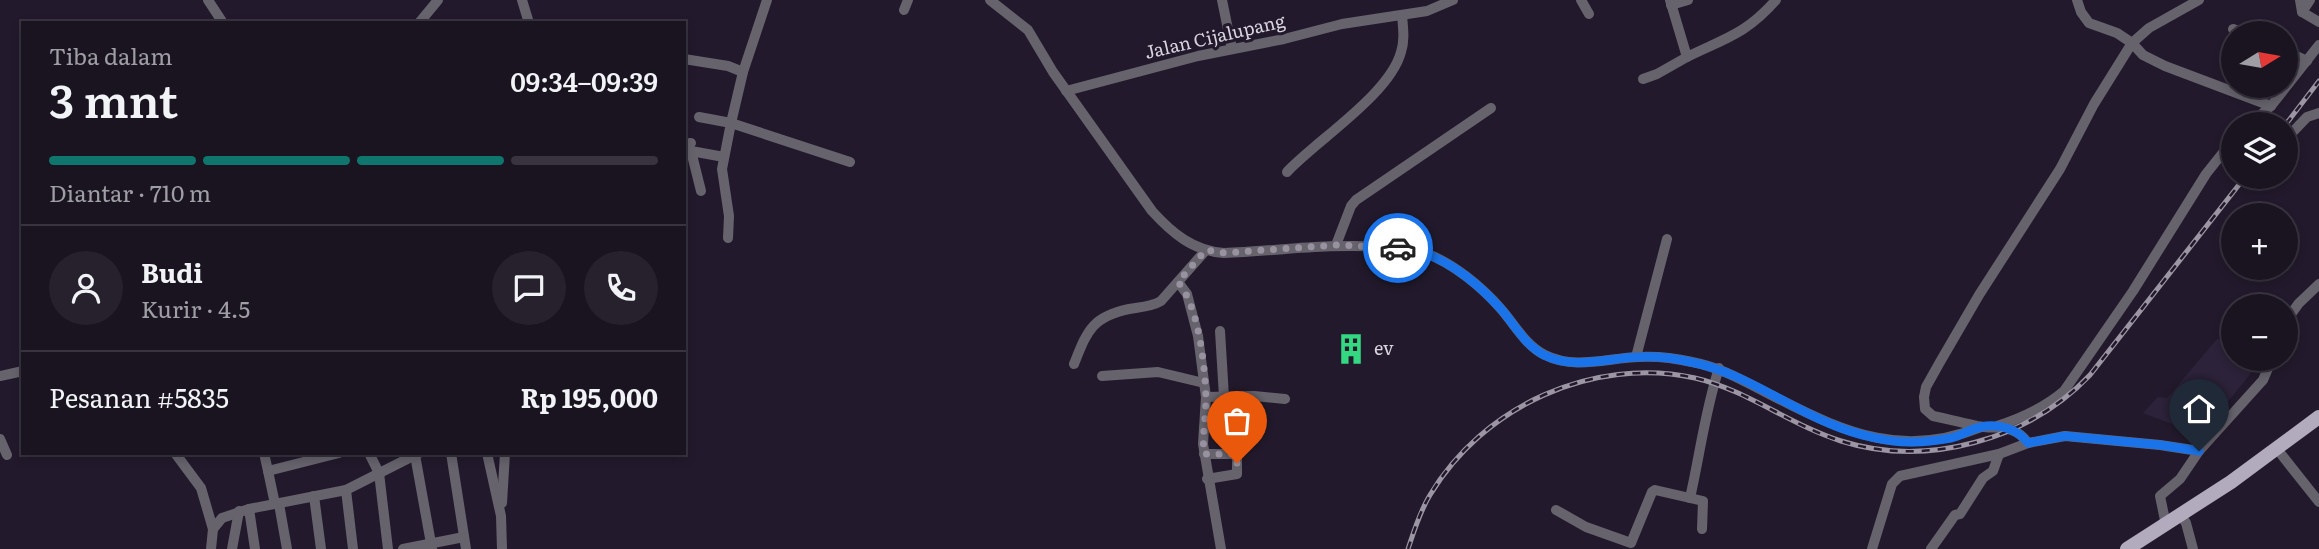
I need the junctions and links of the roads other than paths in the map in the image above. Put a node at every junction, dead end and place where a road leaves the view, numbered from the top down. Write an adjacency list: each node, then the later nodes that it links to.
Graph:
1 (208, 0): 19 (street)
2 (438, 0): 20 (street)
3 (522, 0): 21 (street)
4 (767, 0): 30 (street)
5 (990, 0): 32 (street)
6 (1222, 0): 25 (street)
7 (1453, 0): 18 (street, Jalan Cijalupang)
8 (1581, 0): 17 (street)
9 (1688, 0): 15 (street)
10 (1776, 0): 26 (street)
11 (2077, 0): 23 (street)
12 (2199, 0): 23 (street)
13 (2300, 0): 16 (street)
14 (2310, 0): 16 (street)
15 (1670, 2): 26 (street)
16 (2302, 12): 22 (street)
17 (1589, 14)
18 (1402, 15): 25 (street, Jalan Cijalupang); 43 (street)
19 (222, 21)
20 (421, 21)
21 (528, 21)
22 (2319, 22)
23 (2132, 43): 33 (street); 65 (street)
24 (2319, 45): 29 (street)
25 (1232, 49): 32 (street, Jalan Cijalupang)
26 (1687, 57): 31 (street)
27 (2298, 57): 29 (street)
28 (686, 59): 30 (street)
29 (2307, 61): 33 (street)
30 (743, 72): 38 (street)
31 (1643, 79)
32 (1066, 91): 48 (street)
33 (2271, 106): 35 (street)
34 (1490, 108): 47 (street)
35 (2264, 112)
36 (2319, 113): 39 (street)
37 (699, 117): 38 (street)
38 (732, 123): 41 (street); 42 (street)
39 (2298, 126)
40 (2221, 156): 66 (street)
41 (724, 157): 44 (street); 45 (street)
42 (850, 162)
43 (1287, 172)
44 (701, 191)
45 (728, 237)
46 (1667, 239): 53 (street)
47 (1336, 245): 48 (street); 53 (street)
48 (1206, 250): 49 (street)
49 (1178, 282): 54 (street); 60 (street)
50 (2319, 284): 51 (street)
51 (2298, 304)
52 (1220, 331): 62 (street)
53 (1636, 357): 55 (street)
54 (1074, 364)
55 (1718, 368): 65 (street); 88 (street)
56 (21, 371): 58 (street)
57 (2267, 371): 70 (street)
58 (0, 376)
59 (1102, 376): 60 (street)
60 (1204, 383): 61 (street)
61 (1206, 397): 62 (street); 72 (street)
62 (1224, 397): 63 (street)
63 (1285, 399)
64 (2319, 417): 69 (main road)
65 (1981, 427): 66 (street)
66 (1996, 427): 68 (street)
67 (0, 439): 71 (street)
68 (2028, 443): 70 (street); 73 (street)
69 (2277, 449): 89 (street); 93 (main road)
70 (2199, 451): 95 (street)
71 (7, 454)
72 (1204, 454): 85 (street); 85 (street)
73 (1999, 454): 111 (street); 112 (street)
74 (176, 455): 96 (street)
75 (264, 455): 83 (street)
76 (331, 455): 83 (street)
77 (370, 455): 84 (street)
78 (415, 455): 84 (street)
79 (417, 455): 99 (street)
80 (451, 455): 98 (street)
81 (487, 455): 94 (street)
82 (505, 455): 94 (street)
83 (268, 471): 90 (street)
84 (379, 474): 86 (street); 106 (street)
85 (1207, 478): 110 (street)
86 (346, 490): 87 (street); 105 (street)
87 (314, 496): 90 (street); 104 (street)
88 (1690, 498): 92 (street); 97 (street)
89 (2319, 502)
90 (277, 504): 91 (street); 103 (street)
91 (244, 510): 96 (street); 101 (street); 102 (street)
92 (1556, 510)
93 (2181, 515): 95 (main road); 114 (street)
94 (501, 516): 109 (street)
95 (2166, 525): 113 (main road)
96 (213, 528): 100 (street)
97 (1702, 529)
98 (464, 537): 99 (street); 108 (street)
99 (431, 546): 107 (street)
100 (211, 549)
101 (232, 549)
102 (255, 549)
103 (287, 549)
104 (321, 549)
105 (353, 549)
106 (388, 549)
107 (403, 549)
108 (466, 549)
109 (502, 549)
110 (1220, 549)
111 (1872, 549)
112 (1931, 549)
113 (2127, 549)
114 (2193, 549)

